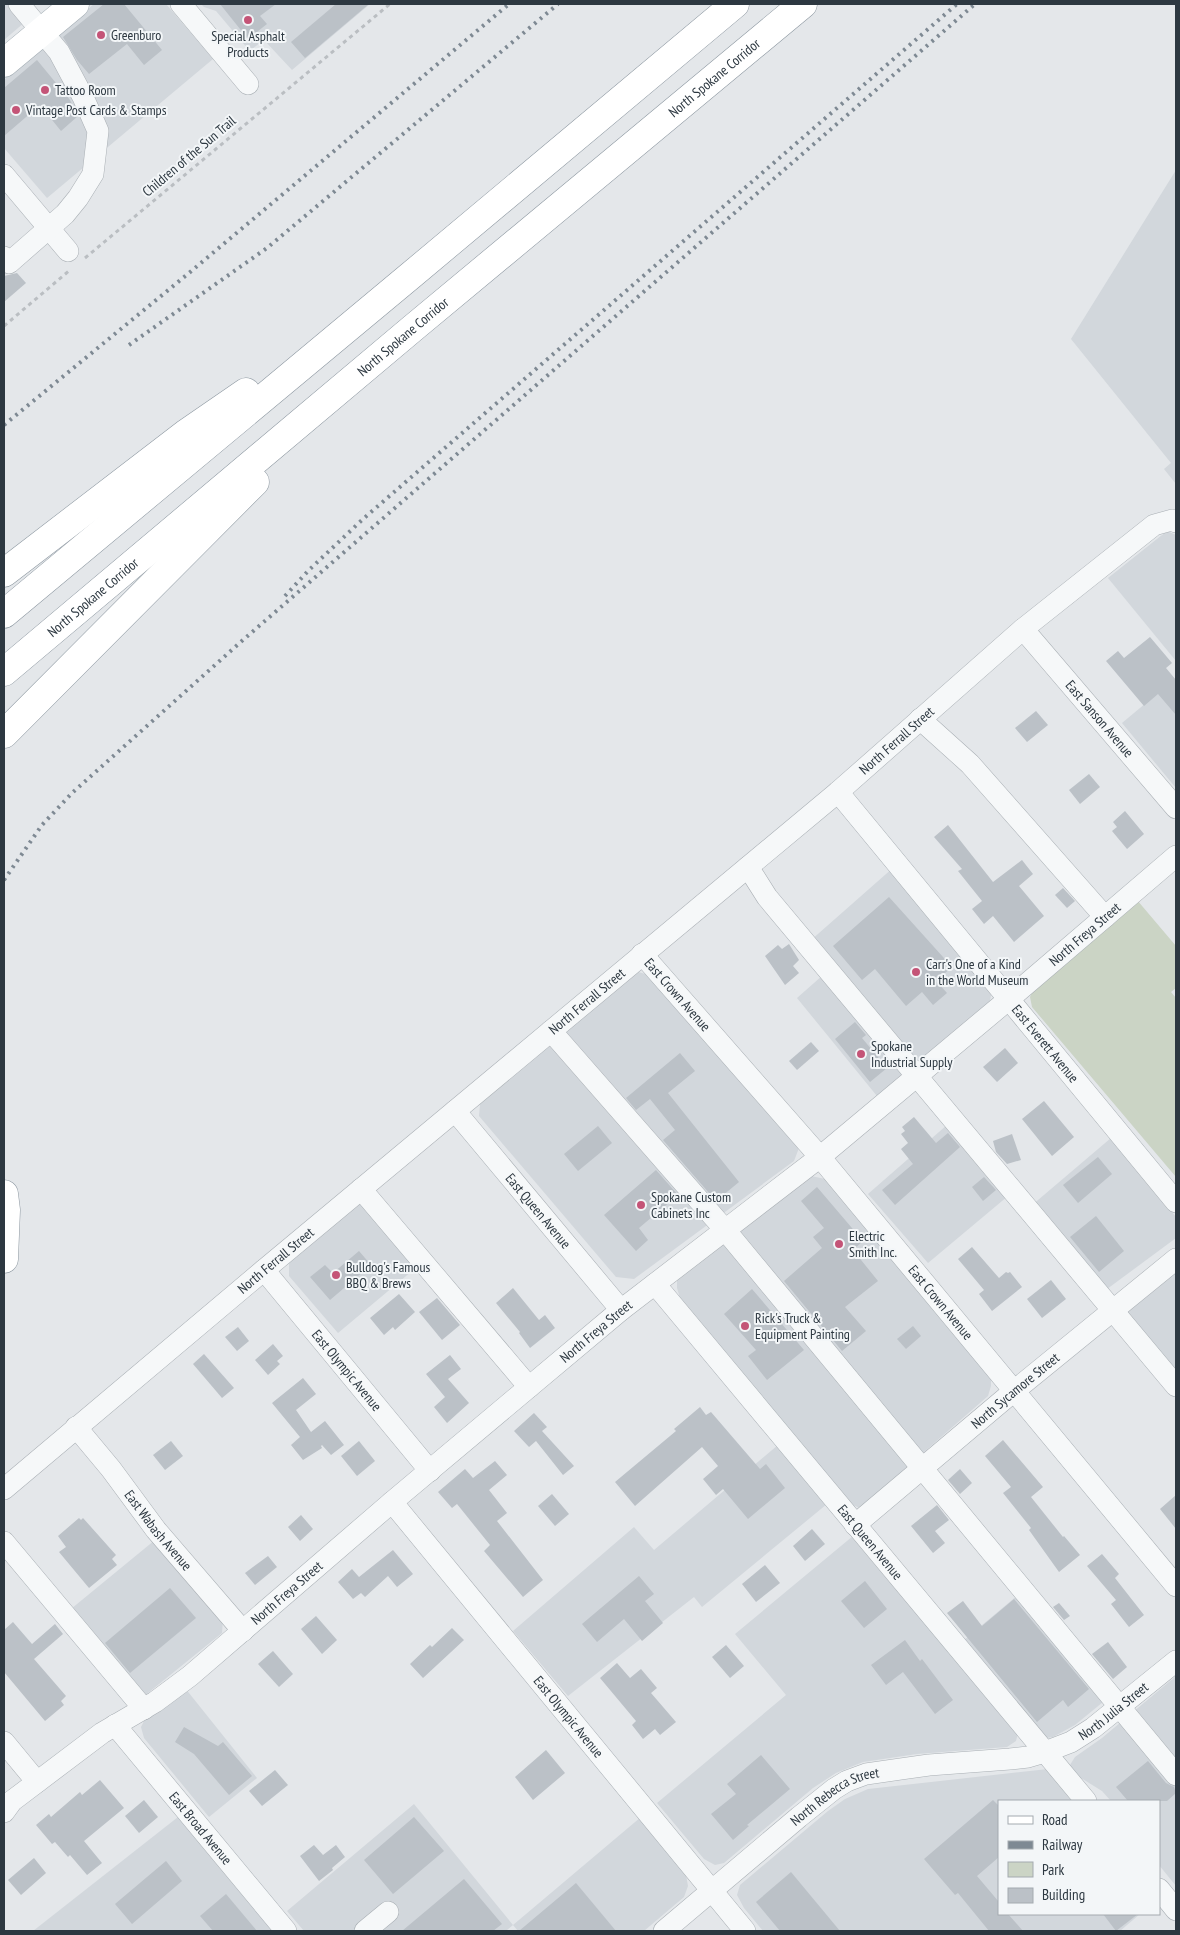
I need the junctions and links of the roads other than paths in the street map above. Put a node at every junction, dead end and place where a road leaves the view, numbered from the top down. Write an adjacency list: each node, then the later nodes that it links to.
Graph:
1 (19, 4): 6 (street)
2 (75, 4): 6 (main road)
3 (181, 4): 8 (street)
4 (735, 4): 13 (main road)
5 (803, 4): 14 (main road, North Spokane Corridor)
6 (42, 31): 7 (main road); 10 (street)
7 (4, 63)
8 (248, 84)
9 (4, 175): 10 (street)
10 (49, 229): 11 (street); 12 (street)
11 (4, 257)
12 (73, 261)
13 (410, 276): 16 (main road); 17 (main road)
14 (413, 328): 19 (main road, North Spokane Corridor); 21 (main road)
15 (1174, 521): 18 (street, North Ferrall Street)
16 (4, 573)
17 (4, 614)
18 (1023, 629): 20 (street, North Ferrall Street); 23 (street, East Sanson Avenue)
19 (4, 672)
20 (920, 719): 22 (street, North Ferrall Street); 26 (street)
21 (4, 734)
22 (838, 792): 25 (street, North Ferrall Street); 28 (street, East Everett Avenue)
23 (1176, 808)
24 (1176, 856): 26 (street, North Freya Street)
25 (748, 867): 27 (street, North Ferrall Street); 30 (street)
26 (1105, 917): 28 (street, North Freya Street)
27 (642, 954): 29 (street, North Ferrall Street); 32 (street, East Crown Avenue)
28 (1009, 1000): 30 (street, North Freya Street); 35 (street, East Everett Avenue)
29 (551, 1031): 31 (street, North Ferrall Street); 36 (street)
30 (916, 1077): 32 (street, North Freya Street); 42 (street)
31 (455, 1111): 33 (street, North Ferrall Street); 41 (street, East Queen Avenue)
32 (820, 1157): 36 (street, North Freya Street); 45 (street, East Crown Avenue)
33 (360, 1190): 39 (street, North Ferrall Street); 44 (street)
34 (4, 1194): 37 (main road)
35 (1176, 1202)
36 (726, 1231): 40 (street, North Freya Street); 47 (street)
37 (4, 1259)
38 (1176, 1259): 42 (street, North Sycamore Street)
39 (264, 1270): 46 (street, North Ferrall Street); 48 (street, East Olympic Avenue)
40 (655, 1284): 41 (street, North Freya Street); 51 (street, East Queen Avenue)
41 (621, 1310): 44 (street, North Freya Street)
42 (1113, 1311): 43 (street); 45 (street, North Sycamore Street)
43 (1176, 1386)
44 (529, 1387): 48 (street, North Freya Street)
45 (1014, 1391): 47 (street, North Sycamore Street); 53 (street, East Crown Avenue)
46 (76, 1427): 49 (street, North Ferrall Street); 54 (street, East Wabash Avenue)
47 (923, 1468): 51 (street, North Sycamore Street); 56 (street)
48 (430, 1471): 50 (street, North Freya Street)
49 (4, 1490)
50 (392, 1502): 54 (street, North Freya Street); 66 (street, East Olympic Avenue)
51 (855, 1525): 60 (street, East Queen Avenue)
52 (4, 1542): 57 (street)
53 (1176, 1586)
54 (243, 1631): 57 (street, North Freya Street)
55 (1176, 1661): 56 (street, North Julia Street)
56 (1119, 1706): 60 (street, North Julia Street); 61 (street)
57 (144, 1709): 58 (street, North Freya Street)
58 (115, 1725): 62 (street, North Freya Street); 69 (street, East Broad Avenue)
59 (4, 1742): 62 (street)
60 (1045, 1752): 63 (street, East Queen Avenue); 66 (street, North Rebecca Street)
61 (1176, 1775)
62 (37, 1782): 64 (street, North Freya Street)
63 (1085, 1800)
64 (7, 1806)
65 (1160, 1890): 67 (street)
66 (710, 1891): 71 (street, North Rebecca Street); 72 (street, East Olympic Avenue)
67 (1176, 1910)
68 (388, 1912): 70 (street)
69 (286, 1931)
70 (365, 1931)
71 (664, 1931)
72 (745, 1931)

